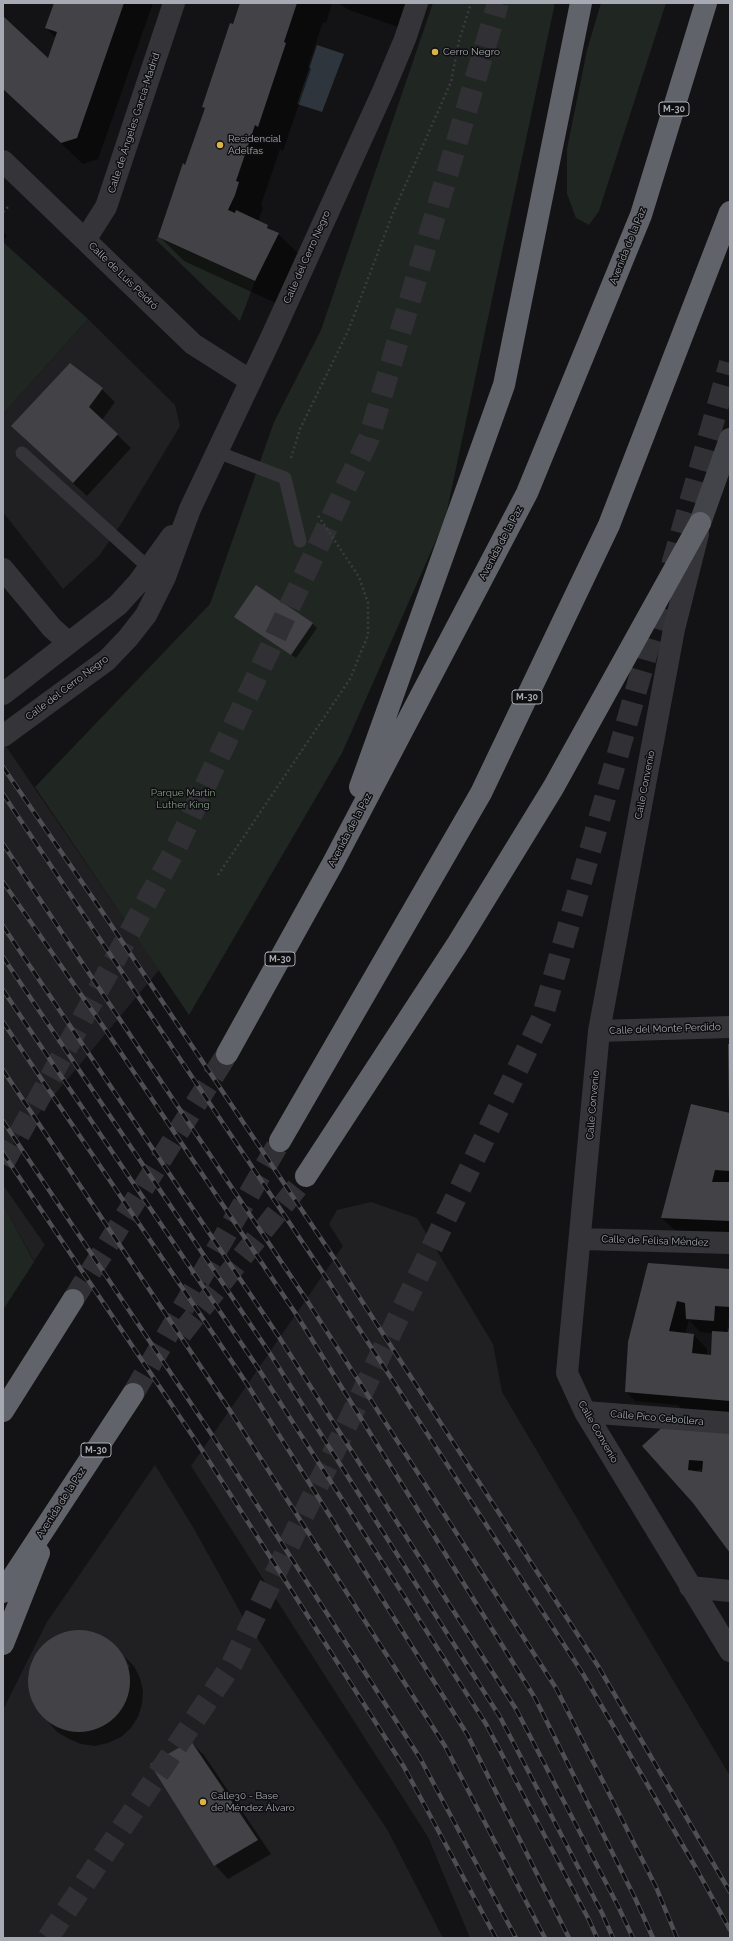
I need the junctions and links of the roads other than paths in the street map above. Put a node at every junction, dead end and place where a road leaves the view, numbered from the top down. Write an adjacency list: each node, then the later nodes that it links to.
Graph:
1 (174, 3): 7 (street, Calle de Ángeles García-Madrid)
2 (417, 3): 8 (street, Calle del Cerro Negro)
3 (581, 3): 20 (highway)
4 (706, 3): 20 (highway, Avenida de la Paz / M-30)
5 (3, 162): 7 (street, Calle de Luis Peidró)
6 (727, 221): 24 (highway, M-30)
7 (85, 240): 8 (street, Calle de Luis Peidró)
8 (251, 381): 10 (street, Calle del Cerro Negro)
9 (730, 439): 13 (main road)
10 (217, 452): 12 (street, Calle del Cerro Negro); 14 (lane)
11 (22, 453): 15 (lane)
12 (190, 508): 15 (street, Calle del Cerro Negro); 19 (street, Calle del Cerro Negro)
13 (700, 523): 22 (street, Calle Convenio); 25 (highway)
14 (300, 541)
15 (149, 568): 17 (street, Calle del Cerro Negro)
16 (3, 569): 17 (street)
17 (69, 643): 18 (street, Calle del Cerro Negro)
18 (3, 694)
19 (3, 736)
20 (333, 863): 23 (highway, Avenida de la Paz / M-30)
21 (730, 1027): 22 (street, Calle del Monte Perdido)
22 (599, 1031): 26 (street, Calle Convenio)
23 (227, 1054)
24 (280, 1141)
25 (306, 1176)
26 (581, 1239): 27 (street, Calle de Felisa Méndez); 31 (street, Calle Convenio)
27 (730, 1243)
28 (73, 1300): 30 (highway)
29 (133, 1394): 33 (highway, Avenida de la Paz / M-30)
30 (3, 1411)
31 (585, 1412): 32 (street, Calle Pico Cebollera); 34 (street, Calle Convenio)
32 (730, 1423)
33 (58, 1506): 36 (highway, Avenida de la Paz / M-30); 37 (highway)
34 (690, 1587): 35 (street); 38 (street, Calle Convenio)
35 (730, 1591)
36 (3, 1592)
37 (3, 1644)
38 (730, 1651)

